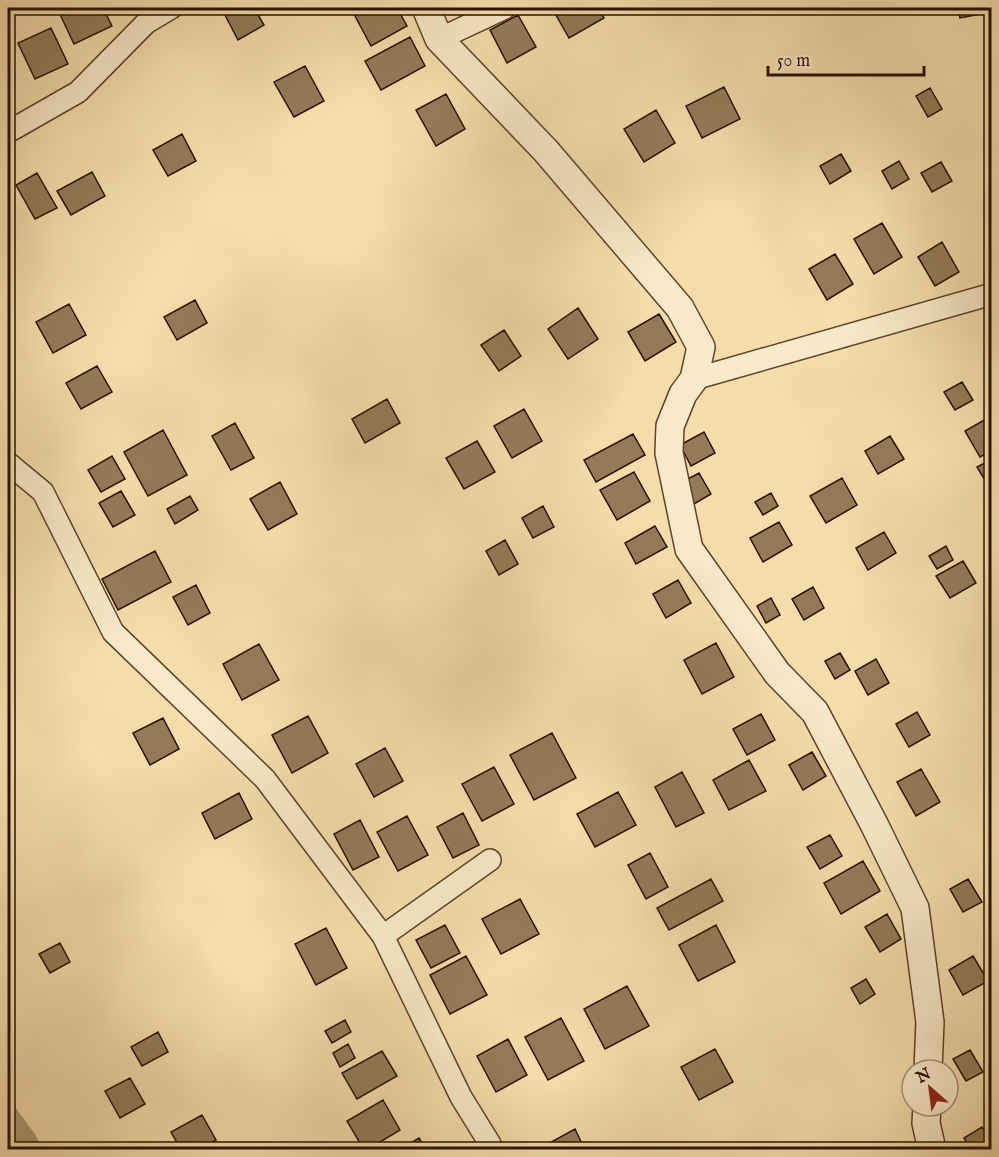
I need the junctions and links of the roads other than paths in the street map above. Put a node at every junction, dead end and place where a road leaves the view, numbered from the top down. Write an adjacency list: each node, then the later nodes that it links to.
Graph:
1 (171, 8): 5 (street)
2 (426, 8): 4 (street)
3 (505, 8): 4 (street)
4 (439, 39): 7 (street)
5 (8, 132)
6 (992, 294): 7 (street)
7 (694, 379): 11 (street)
8 (8, 463): 10 (street)
9 (490, 860): 10 (street)
10 (384, 936): 13 (street)
11 (928, 1058)
12 (926, 1118): 14 (street)
13 (491, 1149)
14 (932, 1149)

